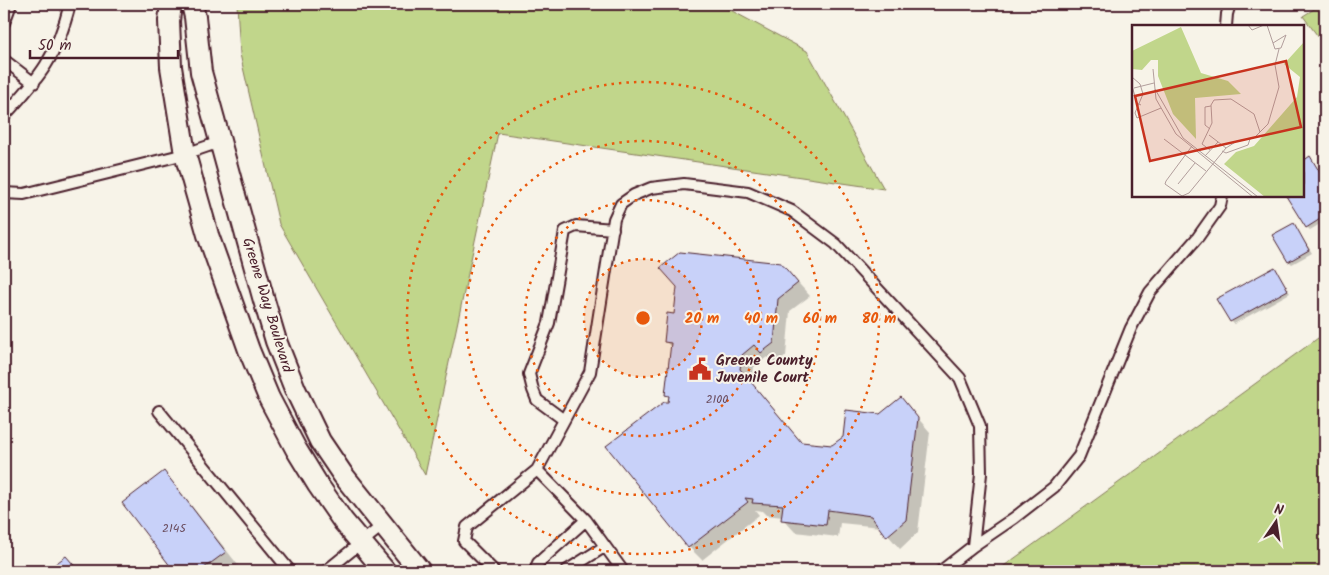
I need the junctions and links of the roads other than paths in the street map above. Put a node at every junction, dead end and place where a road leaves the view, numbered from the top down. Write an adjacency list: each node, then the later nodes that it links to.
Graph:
1 (11, 4): 6 (lane)
2 (70, 4): 9 (lane)
3 (171, 4): 12 (street, Greene Way Boulevard)
4 (192, 4): 11 (street, Greene Way Boulevard)
5 (1230, 4): 7 (lane)
6 (4, 23)
7 (1226, 25)
8 (4, 60): 9 (lane)
9 (34, 83): 10 (lane)
10 (4, 116)
11 (220, 142): 12 (lane); 20 (street, Greene Way Boulevard)
12 (185, 154): 13 (lane); 21 (street, Greene Way Boulevard)
13 (4, 193)
14 (1222, 198): 22 (lane)
15 (613, 230): 17 (lane); 17 (lane); 22 (lane)
16 (159, 411): 24 (lane)
17 (564, 420): 18 (lane)
18 (537, 470): 19 (lane); 28 (lane)
19 (586, 520): 23 (lane); 29 (lane)
20 (383, 525): 21 (lane); 27 (street, Greene Way Boulevard)
21 (362, 543): 25 (lane); 26 (street, Greene Way Boulevard)
22 (973, 546): 32 (lane)
23 (604, 547): 30 (lane); 31 (lane)
24 (290, 571)
25 (326, 571)
26 (385, 571)
27 (420, 571)
28 (494, 571)
29 (535, 571)
30 (566, 571)
31 (623, 571)
32 (941, 571)

